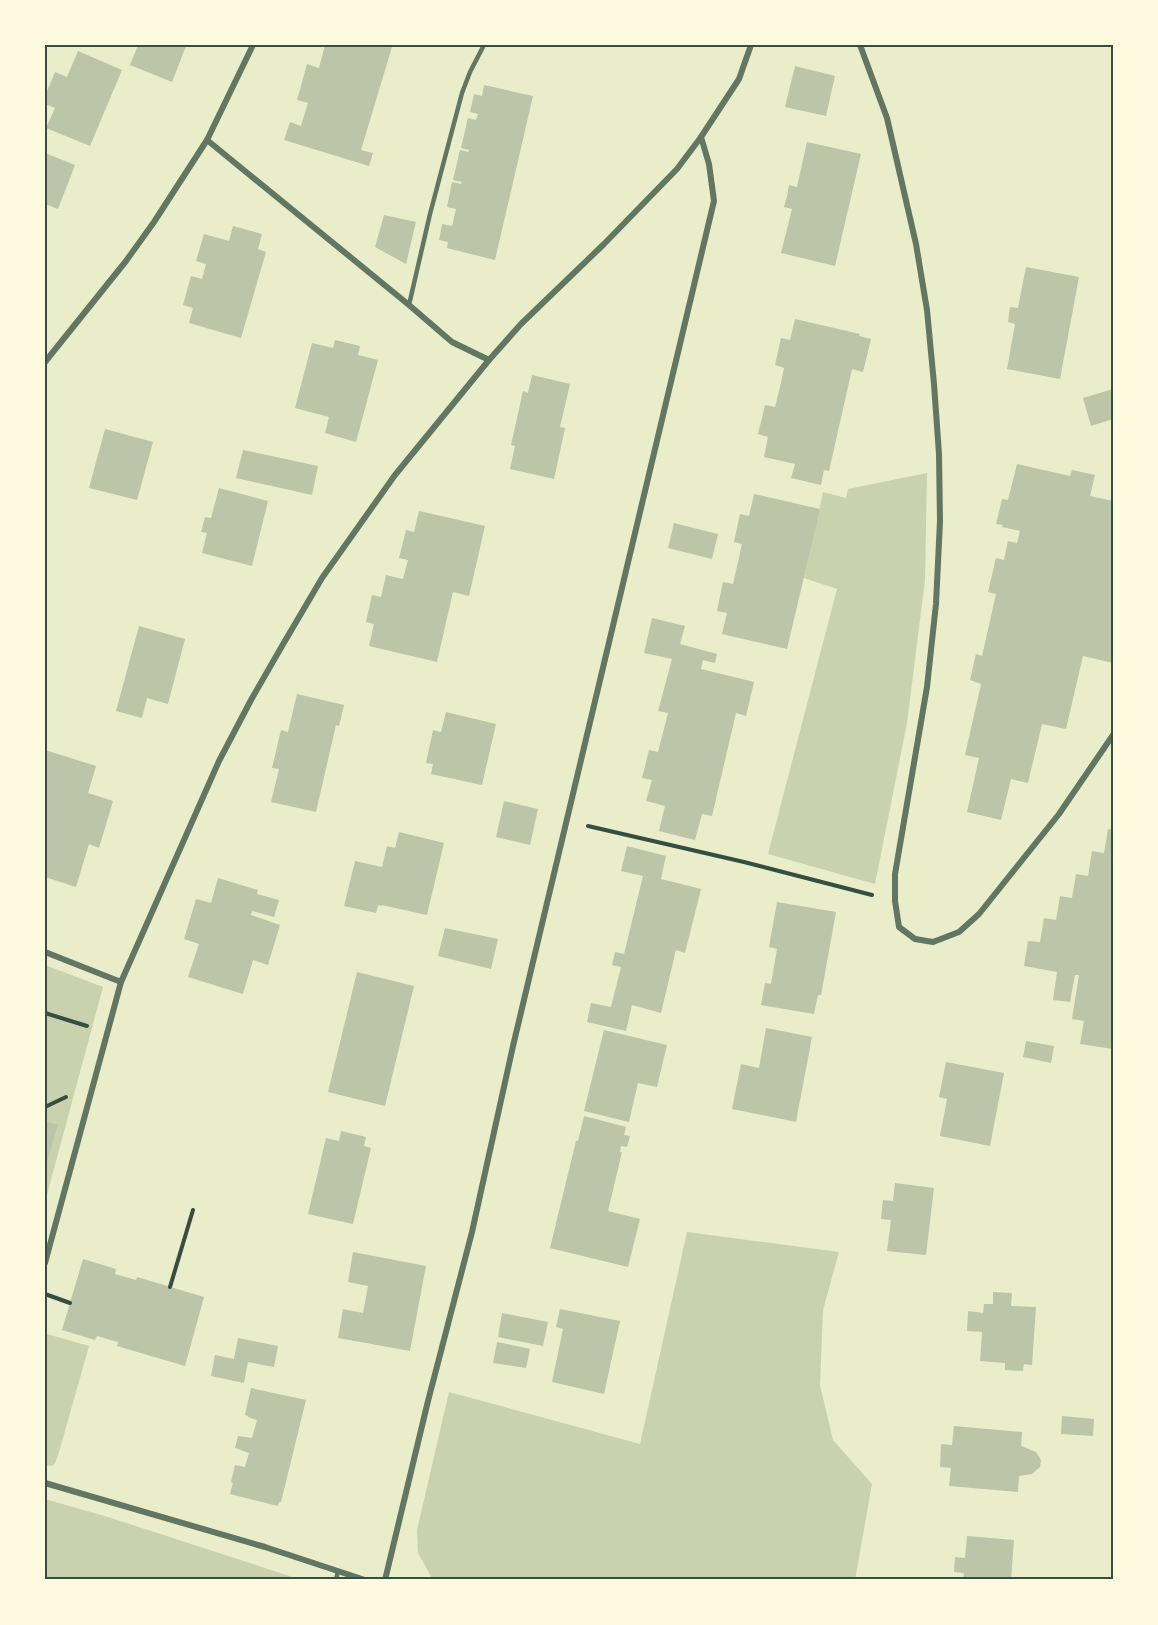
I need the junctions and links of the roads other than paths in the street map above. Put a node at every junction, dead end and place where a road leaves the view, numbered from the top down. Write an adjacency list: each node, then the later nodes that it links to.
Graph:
1 (253, 45): 6 (street)
2 (484, 45): 7 (lane)
3 (751, 45): 5 (street)
4 (860, 45): 10 (street)
5 (701, 137): 8 (street); 18 (street)
6 (207, 140): 7 (street); 9 (street)
7 (409, 305): 8 (street)
8 (489, 360): 12 (street)
9 (45, 362)
10 (1113, 735)
11 (45, 952): 12 (street)
12 (121, 982): 13 (street)
13 (45, 1263)
14 (45, 1483): 15 (street)
15 (338, 1571): 16 (lane); 17 (street)
16 (336, 1580)
17 (365, 1580)
18 (385, 1580)

